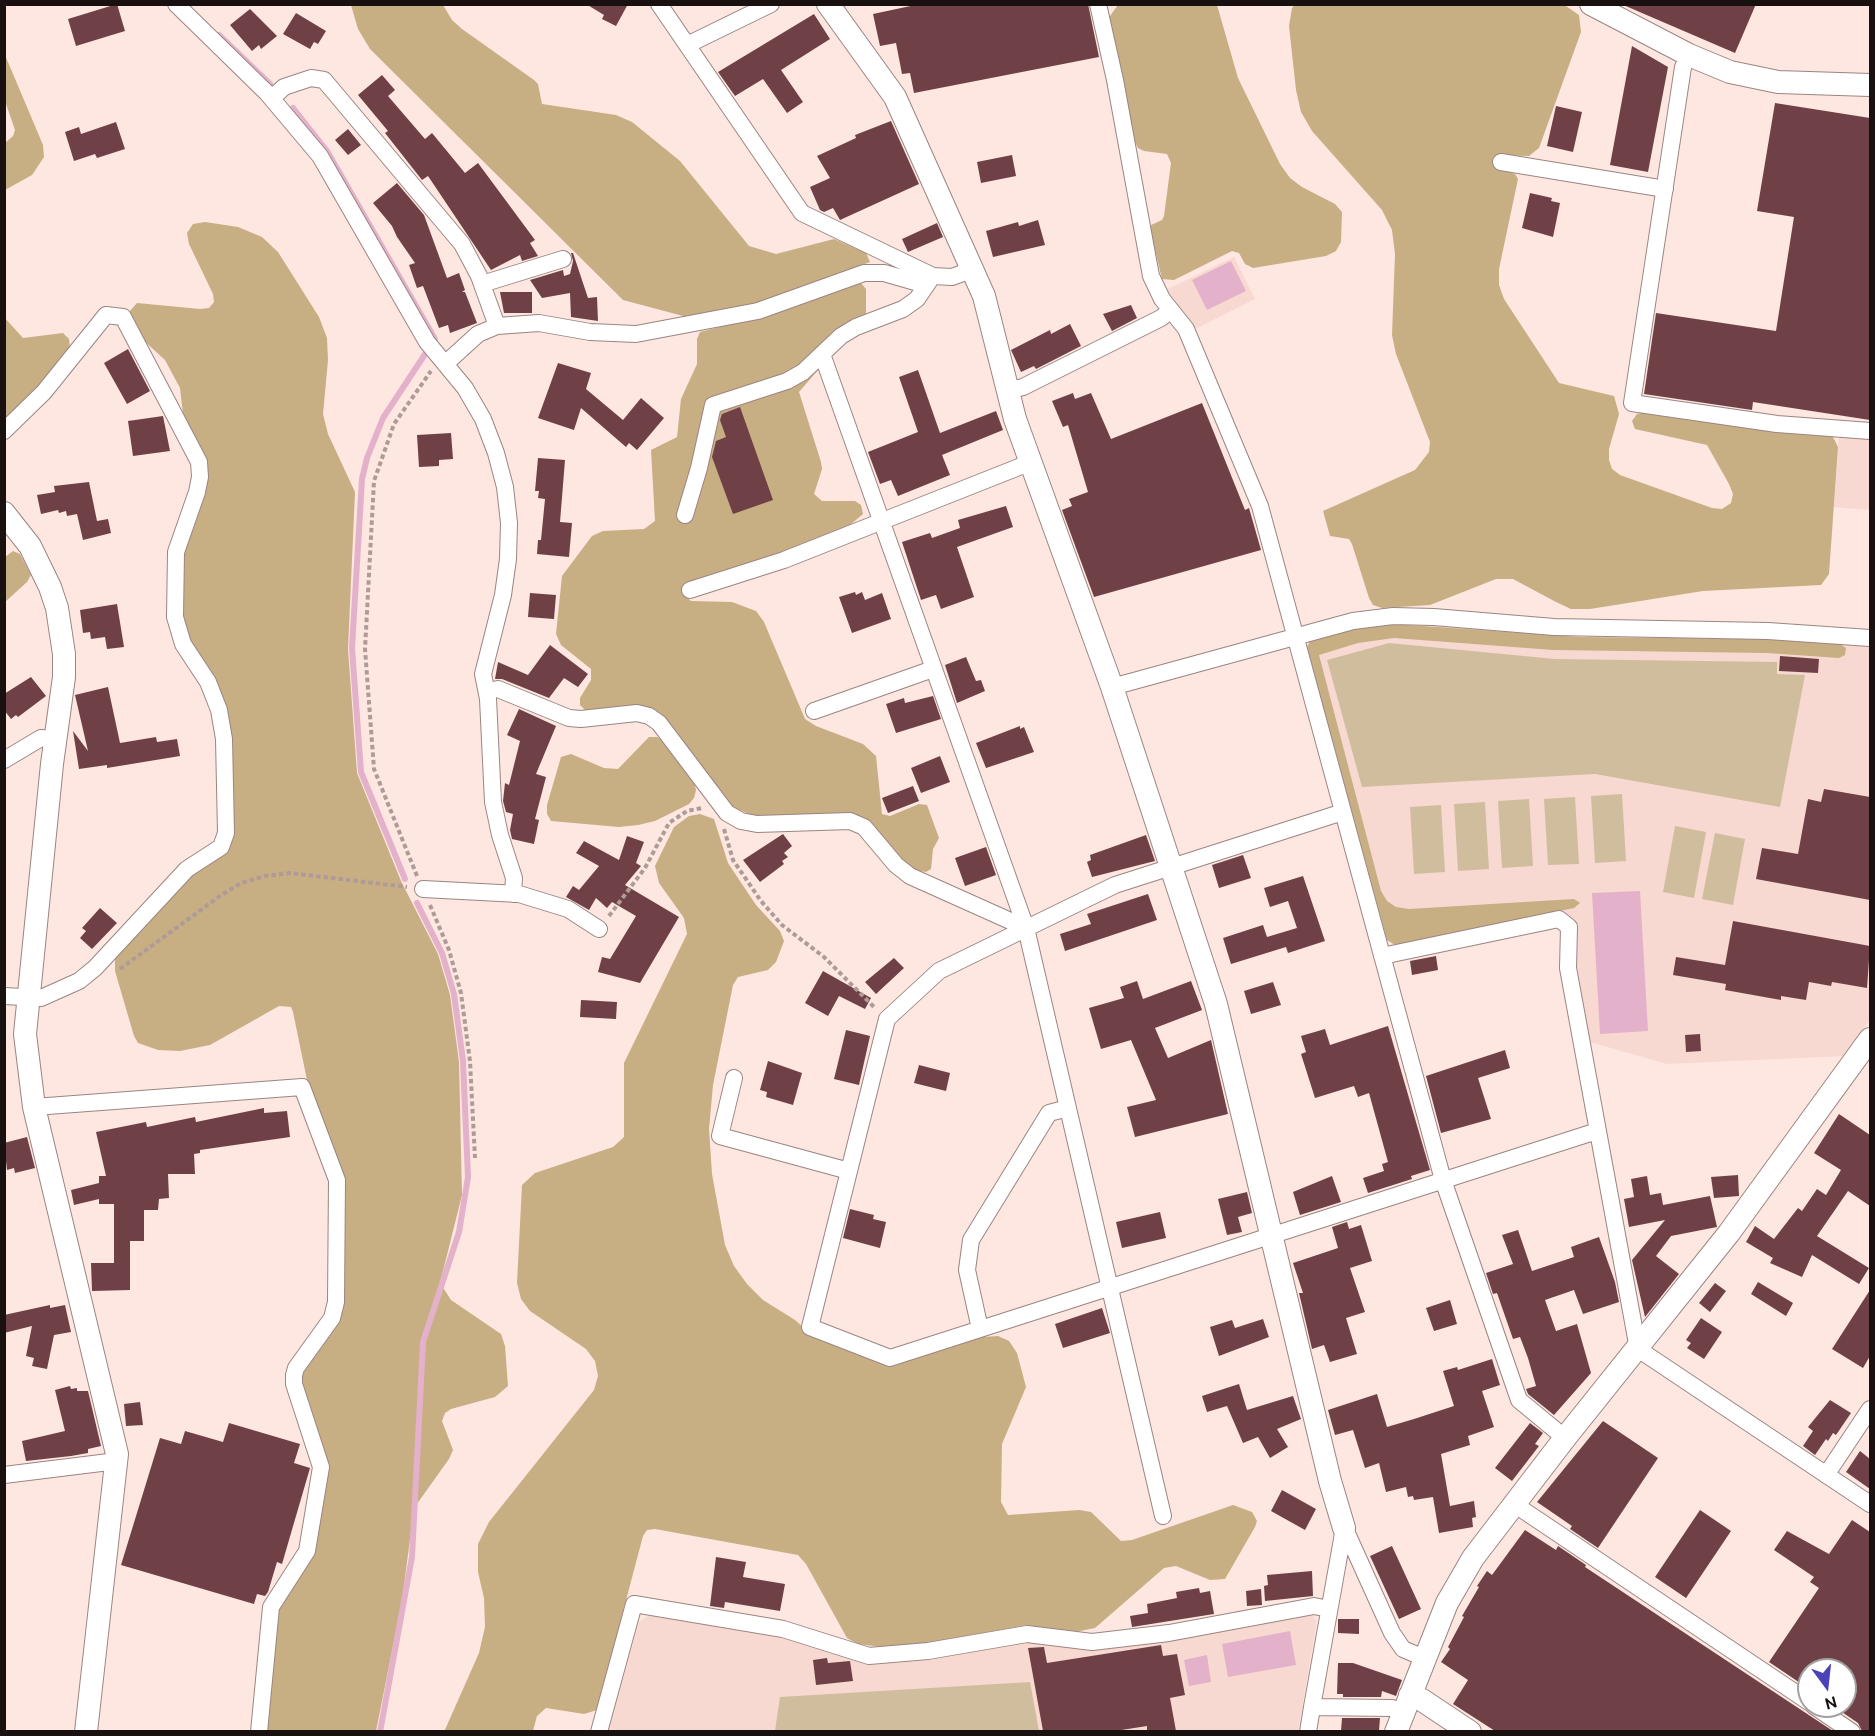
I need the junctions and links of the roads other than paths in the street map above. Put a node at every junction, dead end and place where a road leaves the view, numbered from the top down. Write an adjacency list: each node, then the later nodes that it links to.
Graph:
1 (176, 4): 10 (street)
2 (659, 4): 7 (street)
3 (771, 4): 7 (street)
4 (828, 4): 14 (street)
5 (1098, 4): 17 (street)
6 (1602, 7): 8 (street)
7 (687, 45): 15 (street)
8 (1689, 55): 9 (street); 12 (street)
9 (1870, 85)
10 (272, 98): 16 (street); 19 (street)
11 (1502, 162): 12 (street)
12 (1665, 189): 23 (street)
13 (563, 259): 16 (street)
14 (974, 269): 15 (street); 21 (street)
15 (929, 281): 18 (street); 20 (street)
16 (482, 284): 18 (street)
17 (1171, 310): 21 (street); 29 (street)
18 (496, 326): 19 (street)
19 (437, 354): 33 (street)
20 (822, 354): 26 (street); 27 (street)
21 (1006, 391): 24 (street)
22 (4, 431): 44 (street)
23 (1870, 431)
24 (1029, 462): 27 (street); 32 (street)
25 (4, 513): 35 (street)
26 (684, 515)
27 (881, 521): 28 (street); 31 (street)
28 (690, 590)
29 (1296, 636): 30 (street); 32 (street); 37 (street)
30 (1870, 638)
31 (933, 669): 34 (street); 41 (street)
32 (1112, 687): 38 (street)
33 (487, 691): 40 (street); 41 (street)
34 (814, 711)
35 (55, 739): 36 (street); 44 (street)
36 (4, 760)
37 (1343, 812): 38 (street); 43 (street)
38 (1171, 866): 41 (street); 52 (street)
39 (423, 889): 40 (street)
40 (513, 894): 42 (street)
41 (1026, 928): 48 (street); 50 (street)
42 (599, 929)
43 (1382, 956): 49 (street); 51 (street)
44 (16, 998): 47 (street)
45 (1870, 1039): 55 (street)
46 (734, 1078): 50 (street)
47 (34, 1107): 58 (street); 72 (street)
48 (1068, 1108): 53 (street); 54 (street)
49 (1597, 1131): 51 (street); 55 (street)
50 (849, 1171): 54 (street)
51 (1443, 1180): 52 (street); 57 (street)
52 (1272, 1235): 53 (street); 64 (street)
53 (1110, 1287): 54 (street); 63 (street)
54 (980, 1329)
55 (1638, 1349): 57 (street); 59 (street)
56 (1870, 1409): 59 (street)
57 (1564, 1438): 61 (street)
58 (117, 1461): 60 (street); 71 (street)
59 (1826, 1474): 62 (street)
60 (4, 1475)
61 (1514, 1504): 66 (street); 67 (street)
62 (1870, 1504)
63 (1163, 1516)
64 (1344, 1528): 65 (street); 66 (street)
65 (1329, 1609): 68 (street); 73 (street)
66 (1424, 1658): 69 (street)
67 (1797, 1694)
68 (1312, 1707): 69 (street); 74 (street)
69 (1403, 1713): 75 (street)
70 (1832, 1718): 76 (street)
71 (86, 1731)
72 (259, 1731)
73 (599, 1731)
74 (1308, 1731)
75 (1470, 1731)
76 (1852, 1731)

